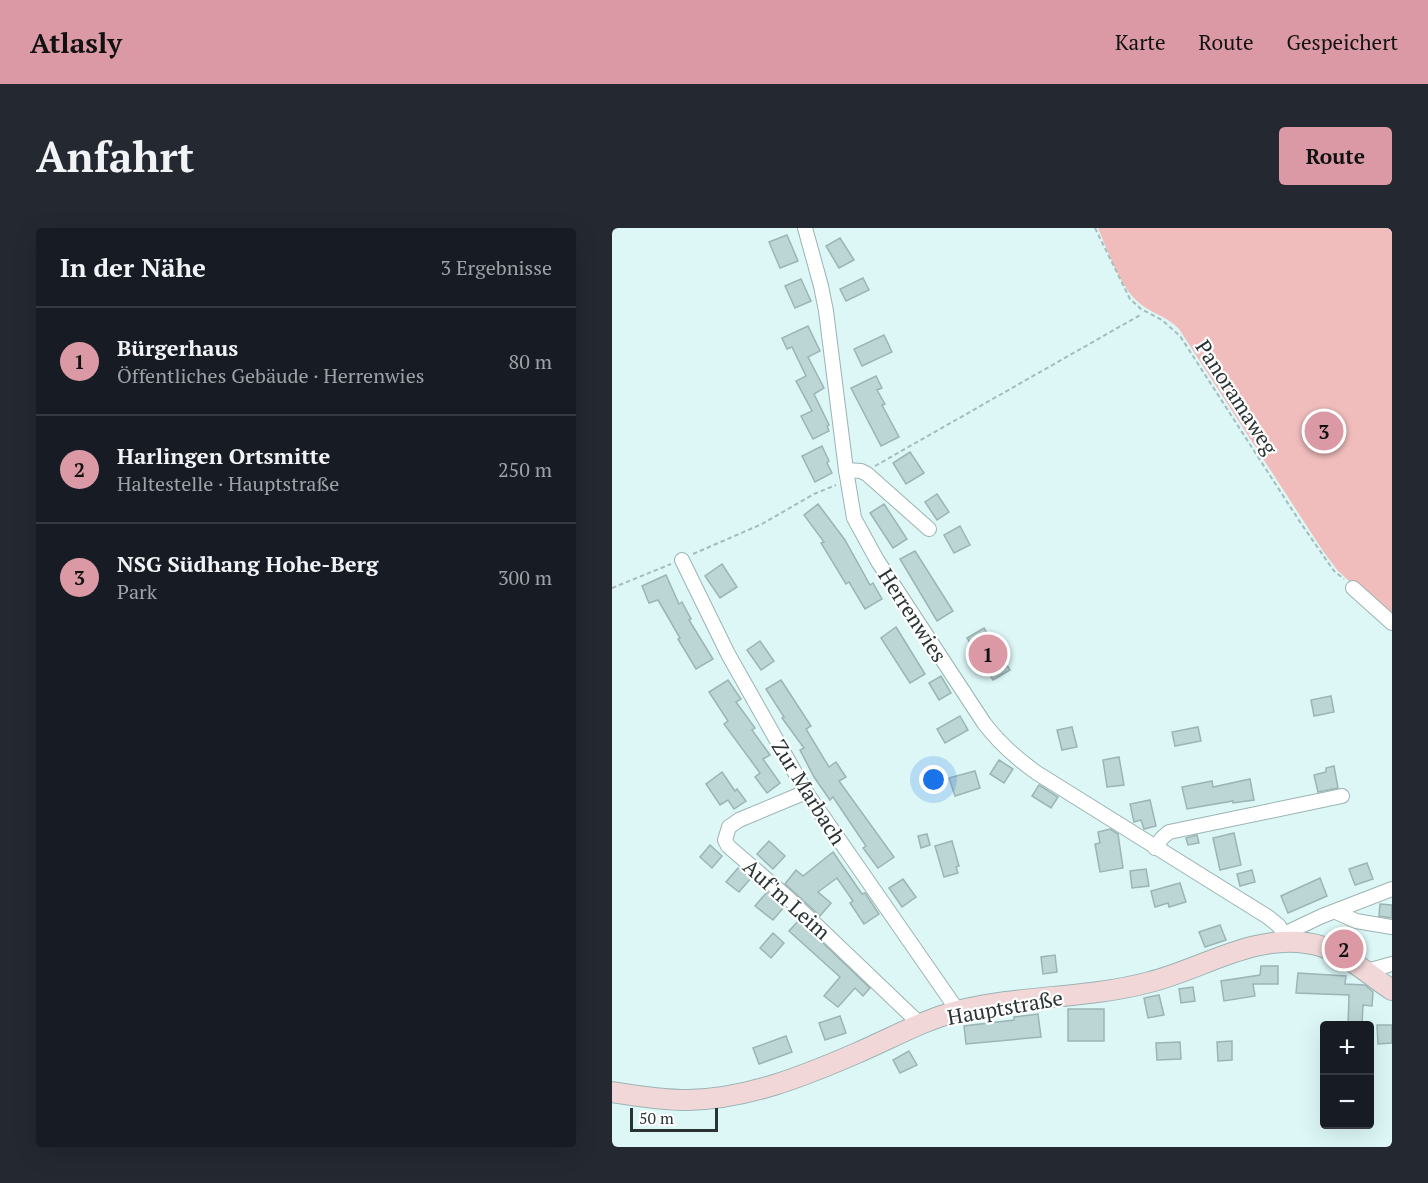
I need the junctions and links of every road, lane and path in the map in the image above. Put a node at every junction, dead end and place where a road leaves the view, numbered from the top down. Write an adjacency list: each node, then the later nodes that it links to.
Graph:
1 (805, 228): 5 (street, Herrenwies)
2 (1095, 228): 9 (path, Panoramaweg)
3 (1142, 314): 4 (path)
4 (867, 474): 5 (street); 6 (street)
5 (847, 476): 7 (path); 13 (street, Herrenwies)
6 (929, 529)
7 (681, 560): 8 (path); 11 (street, Zur Marbach)
8 (612, 588)
9 (1353, 588): 10 (street)
10 (1392, 623)
11 (806, 792): 21 (street, Zur Marbach); 22 (street, Auf'm Leim)
12 (1342, 796): 13 (street)
13 (1155, 848): 17 (street, Herrenwies)
14 (1392, 889): 15 (street)
15 (1336, 912): 16 (street); 17 (street)
16 (1392, 927)
17 (1286, 938): 19 (street, Hauptstraße); 21 (street, Hauptstraße)
18 (1392, 964): 19 (street)
19 (1366, 971): 20 (street, Hauptstraße)
20 (1392, 990)
21 (958, 1011): 22 (street, Hauptstraße)
22 (921, 1025): 23 (street, Hauptstraße)
23 (612, 1092)

